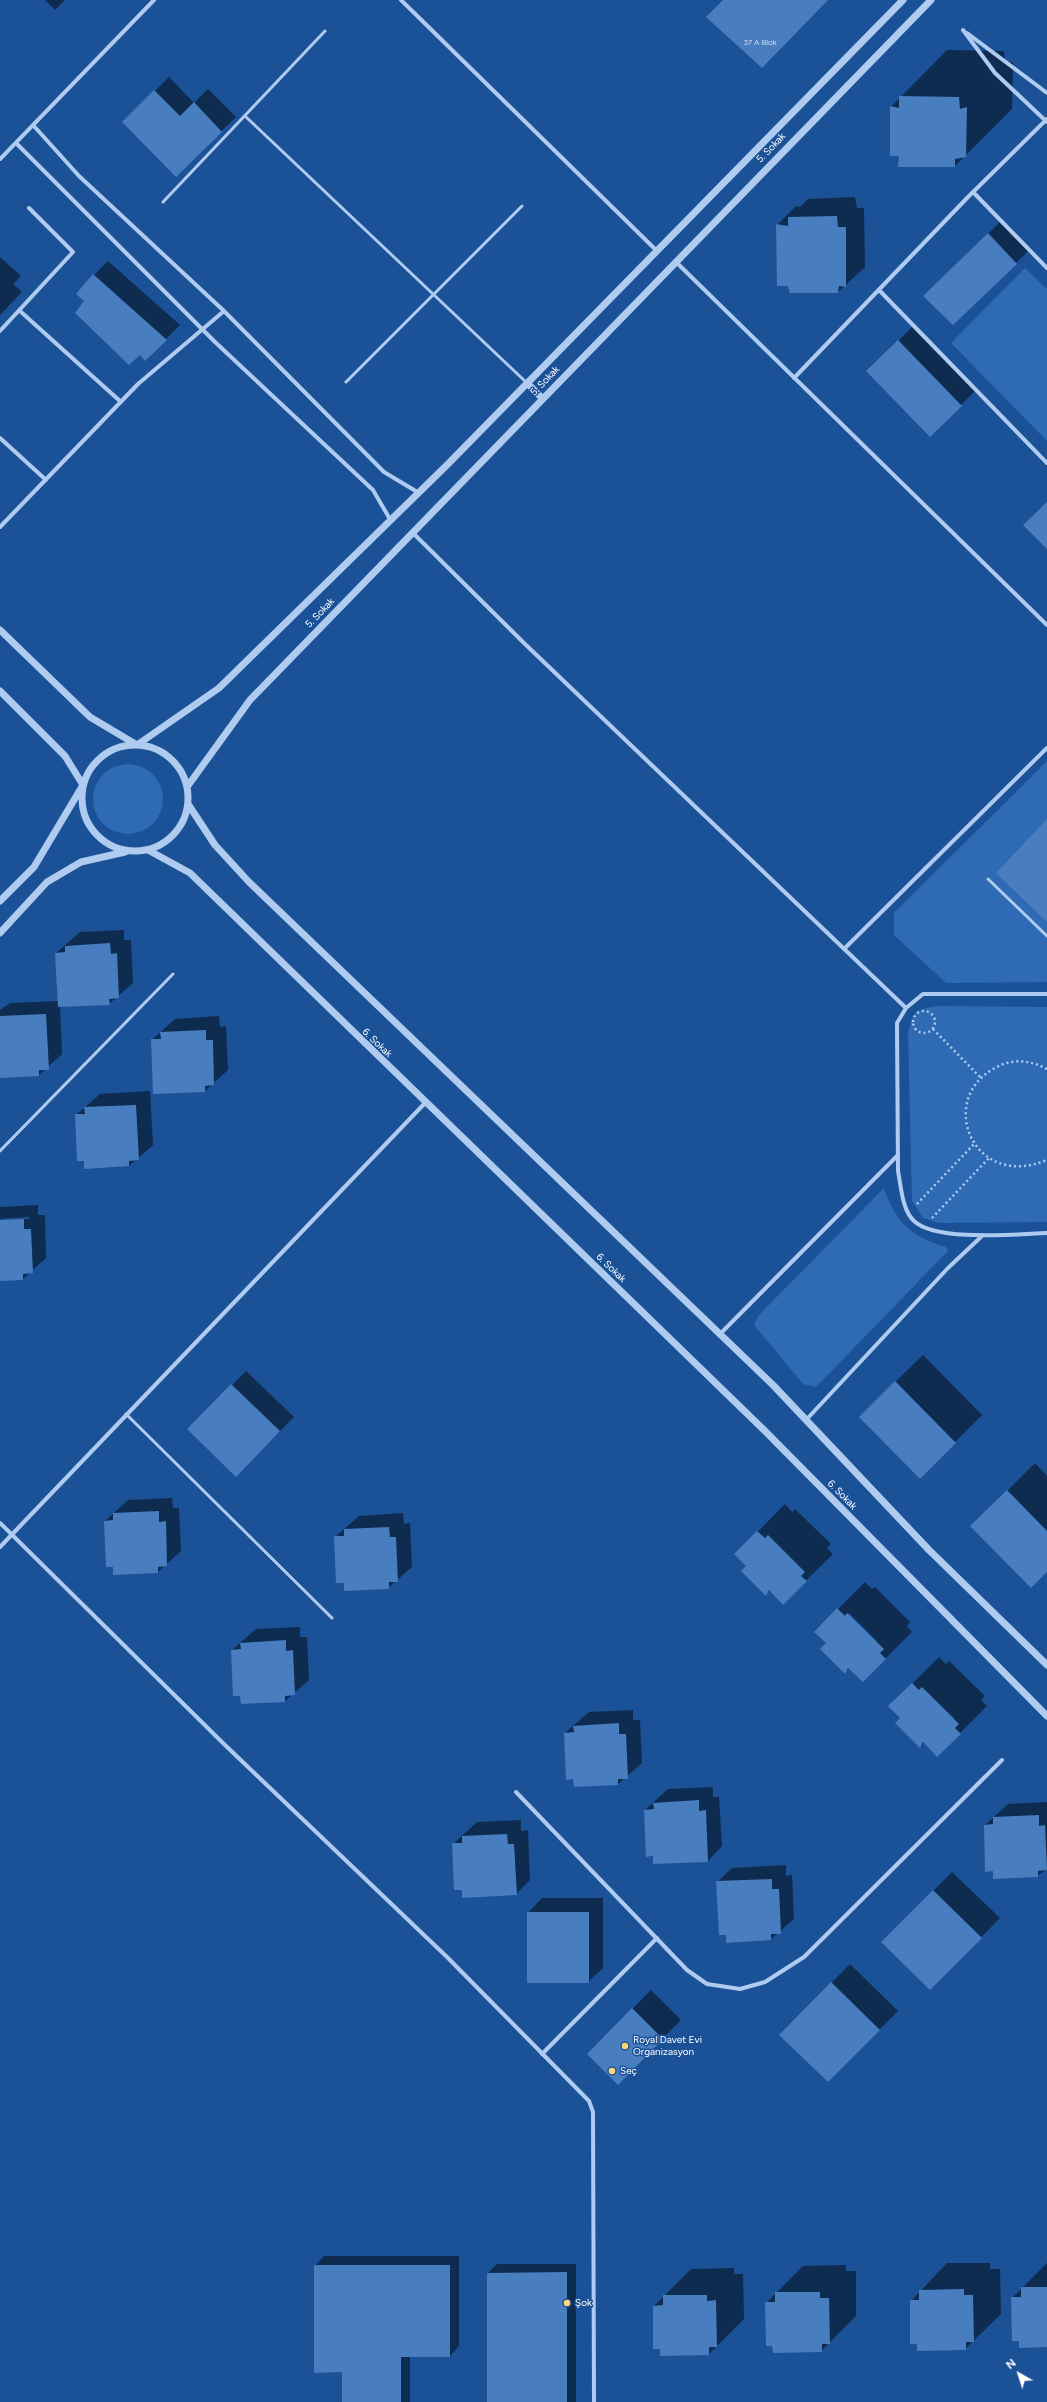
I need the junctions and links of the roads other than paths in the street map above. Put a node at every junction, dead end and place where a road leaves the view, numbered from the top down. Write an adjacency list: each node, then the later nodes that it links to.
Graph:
1 (154, 0): 9 (street)
2 (401, 0): 16 (street)
3 (903, 0): 16 (street, 5. Sokak)
4 (931, 0): 17 (street, 5. Sokak)
5 (325, 32): 7 (lane)
6 (1047, 93): 8 (street)
7 (245, 116): 13 (lane); 20 (lane)
8 (1046, 121): 12 (street)
9 (33, 125): 10 (street); 22 (street)
10 (16, 143): 11 (street); 23 (street)
11 (0, 159)
12 (973, 192): 18 (street); 19 (street)
13 (163, 202)
14 (522, 206): 20 (lane)
15 (29, 208): 21 (street)
16 (656, 250): 27 (street, 5. Sokak)
17 (675, 261): 25 (street); 28 (street, 5. Sokak)
18 (1047, 268)
19 (879, 290): 25 (street); 31 (street)
20 (434, 295): 26 (lane); 27 (lane)
21 (20, 311): 24 (street); 29 (street)
22 (224, 311): 23 (street); 33 (street)
23 (202, 329): 29 (street); 34 (street)
24 (0, 331)
25 (794, 378): 37 (street)
26 (346, 382)
27 (527, 383): 28 (street); 33 (street, 5. Sokak)
28 (542, 398): 36 (street, 5. Sokak)
29 (121, 402): 32 (street)
30 (0, 438): 32 (street)
31 (1047, 464)
32 (46, 480): 35 (street)
33 (419, 493): 34 (street, 5. Sokak)
34 (391, 521): 40 (street, 5. Sokak)
35 (0, 527)
36 (412, 532): 43 (street, 5. Sokak); 51 (street)
37 (1047, 625)
38 (0, 630): 40 (street)
39 (0, 691): 42 (street)
40 (137, 745): 42 (street); 43 (street)
41 (1047, 748): 51 (street)
42 (83, 785): 46 (street); 48 (street)
43 (187, 787): 44 (street)
44 (188, 804): 45 (street); 60 (street)
45 (148, 850): 46 (street); 55 (street, 6. Sokak)
46 (126, 851): 49 (street)
47 (988, 879): 50 (lane)
48 (0, 900)
49 (0, 933)
50 (1047, 936)
51 (844, 949): 54 (street)
52 (173, 974): 56 (lane)
53 (1047, 994): 54 (street)
54 (906, 1008): 57 (street)
55 (425, 1103): 61 (street); 68 (street, 6. Sokak)
56 (0, 1151)
57 (898, 1155): 59 (street); 60 (street)
58 (1047, 1233): 59 (street)
59 (983, 1235): 62 (street)
60 (720, 1334): 62 (street)
61 (126, 1414): 64 (street); 66 (lane)
62 (806, 1420): 67 (street)
63 (0, 1523): 64 (street)
64 (11, 1534): 65 (street); 72 (street)
65 (0, 1547)
66 (332, 1618)
67 (1047, 1665)
68 (1047, 1716)
69 (1002, 1760): 71 (street)
70 (516, 1792): 71 (street)
71 (657, 1938): 72 (street)
72 (542, 2054): 73 (street)
73 (594, 2402)

